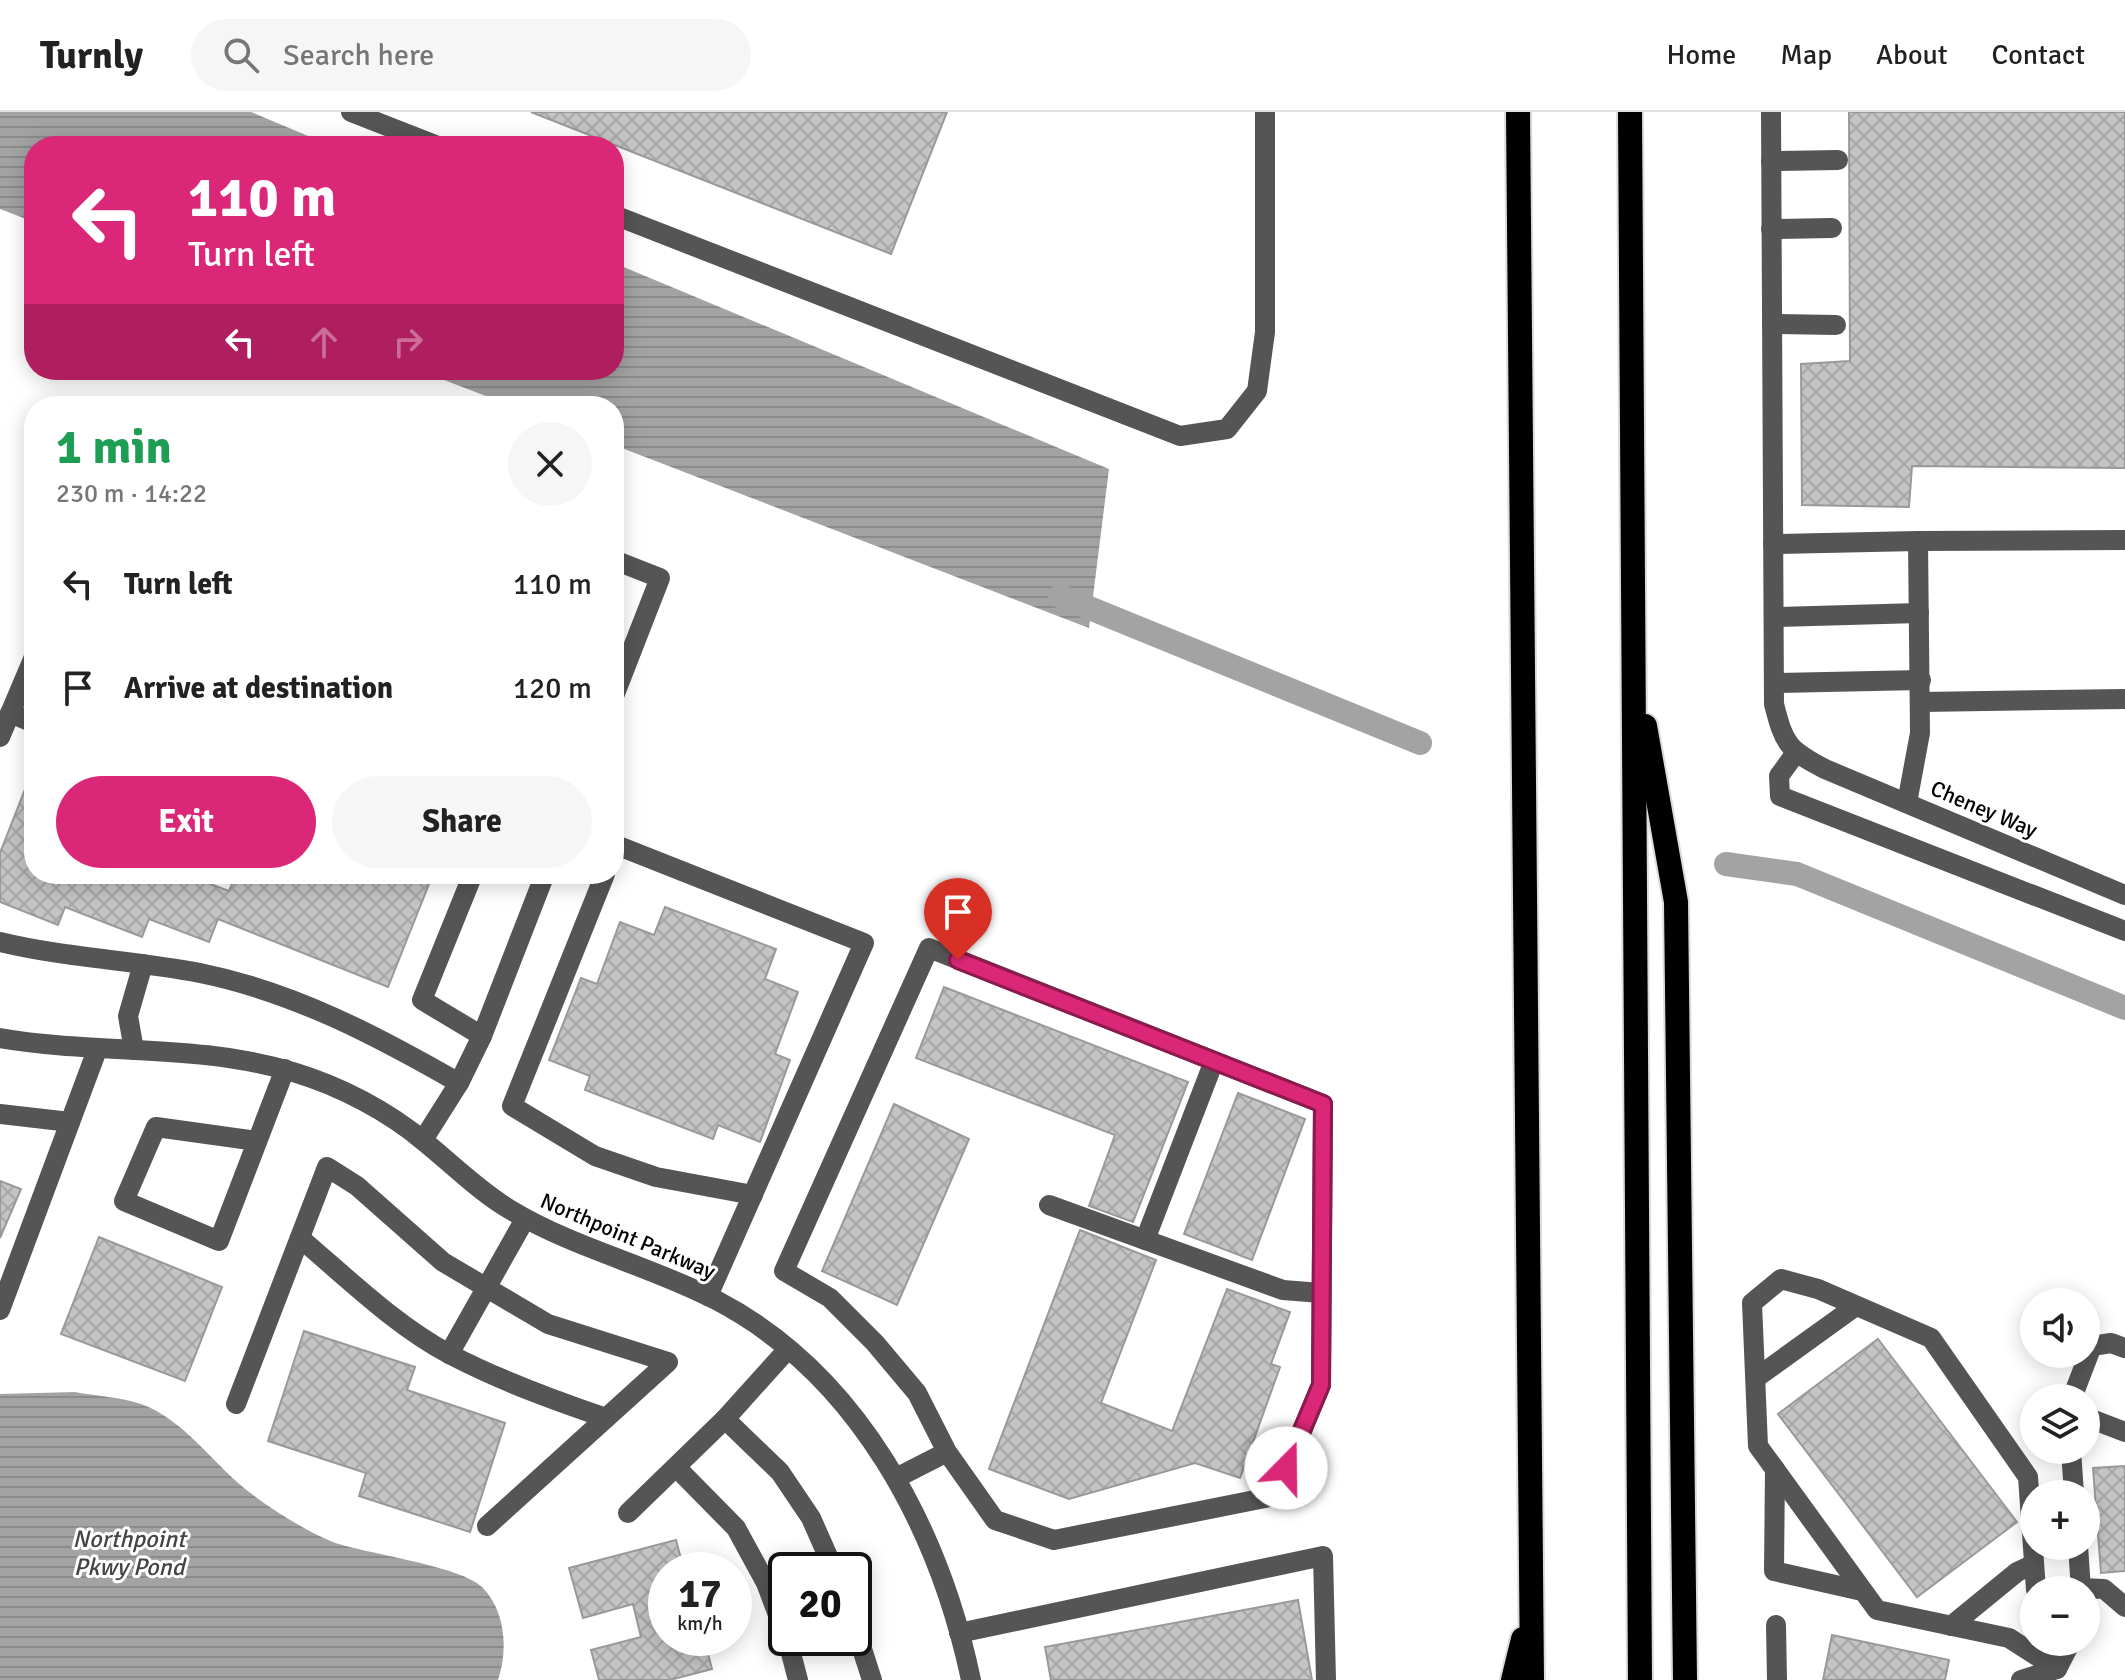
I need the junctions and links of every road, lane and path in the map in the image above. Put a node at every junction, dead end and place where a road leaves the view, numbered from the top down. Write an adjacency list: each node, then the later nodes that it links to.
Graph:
1 (351, 112): 6 (street)
2 (1265, 112): 9 (street)
3 (1518, 112): 84 (highway)
4 (1630, 112): 20 (highway)
5 (1771, 112): 8 (street)
6 (412, 136)
7 (1838, 160): 8 (street)
8 (1771, 161): 11 (street)
9 (624, 219)
10 (1832, 228): 11 (street)
11 (1771, 229): 12 (street)
12 (1772, 324): 13 (street); 16 (street)
13 (1836, 325)
14 (2125, 540): 15 (street)
15 (1918, 541): 16 (street); 18 (street)
16 (1773, 544): 19 (street)
17 (624, 564): 21 (street)
18 (1919, 613): 19 (street); 23 (street)
19 (1774, 617): 24 (street)
20 (1633, 660): 99 (highway); 100 (highway)
21 (624, 670)
22 (24, 680): 27 (street)
23 (1921, 680): 24 (street); 26 (street)
24 (1774, 683): 30 (street)
25 (2125, 699): 26 (street)
26 (1921, 702): 31 (street)
27 (10, 713): 28 (street); 29 (street)
28 (24, 719)
29 (0, 737)
30 (1795, 754): 31 (street, Cheney Way); 37 (street)
31 (1907, 803): 36 (street, Cheney Way)
32 (624, 848): 51 (street)
33 (469, 884): 40 (street)
34 (541, 884): 40 (street)
35 (601, 884): 51 (street)
36 (2125, 895)
37 (2125, 931)
38 (0, 942): 39 (street)
39 (143, 964): 43 (street); 46 (street)
40 (482, 1036): 46 (street)
41 (0, 1038): 42 (street, Northpoint Parkway)
42 (97, 1050): 43 (street, Northpoint Parkway); 48 (street)
43 (134, 1050): 45 (street, Northpoint Parkway)
44 (1214, 1061): 55 (street); 57 (street); 71 (street)
45 (285, 1069): 49 (street, Northpoint Parkway); 50 (street)
46 (459, 1083): 49 (street)
47 (0, 1114): 48 (street)
48 (70, 1122): 60 (street)
49 (423, 1140): 53 (street, Northpoint Parkway)
50 (257, 1141): 50 (street)
51 (753, 1195): 58 (street)
52 (1049, 1205): 55 (street)
53 (525, 1219): 56 (street); 58 (street, Northpoint Parkway)
54 (300, 1238): 56 (street); 63 (street); 66 (street)
55 (1145, 1240): 57 (street)
56 (486, 1287): 63 (street); 67 (street)
57 (1321, 1293): 71 (street)
58 (708, 1296): 62 (street, Northpoint Parkway)
59 (1856, 1306): 64 (street); 64 (street); 78 (street)
60 (0, 1310)
61 (2125, 1348): 65 (street)
62 (788, 1349): 68 (street); 74 (street, Northpoint Parkway)
63 (449, 1354): 67 (street)
64 (1756, 1378): 73 (street)
65 (2077, 1384)
66 (236, 1404)
67 (606, 1418): 76 (street)
68 (725, 1419): 72 (street); 77 (street)
69 (2100, 1422): 70 (street)
70 (2125, 1432)
71 (947, 1452): 74 (street)
72 (676, 1467): 75 (street); 80 (street)
73 (1775, 1469): 82 (street); 82 (street)
74 (896, 1478): 87 (street, Northpoint Parkway)
75 (628, 1513)
76 (487, 1526)
77 (826, 1552)
78 (2034, 1564): 79 (street); 86 (street)
79 (2035, 1576)
80 (768, 1588)
81 (2100, 1589): 83 (street)
82 (1862, 1591): 86 (street)
83 (2125, 1607)
84 (1530, 1609): 97 (highway); 98 (highway)
85 (1776, 1625): 101 (street)
86 (1951, 1626): 92 (street)
87 (959, 1633): 95 (street, Northpoint Parkway); 96 (street)
88 (791, 1656): 93 (street)
89 (864, 1656): 94 (street)
90 (2051, 1656): 92 (street)
91 (2065, 1656): 92 (street)
92 (2057, 1675): 102 (street)
93 (798, 1680)
94 (872, 1680)
95 (971, 1680)
96 (1326, 1680)
97 (1513, 1680)
98 (1532, 1680)
99 (1640, 1680)
100 (1685, 1680)
101 (1777, 1680)
102 (2021, 1680)

